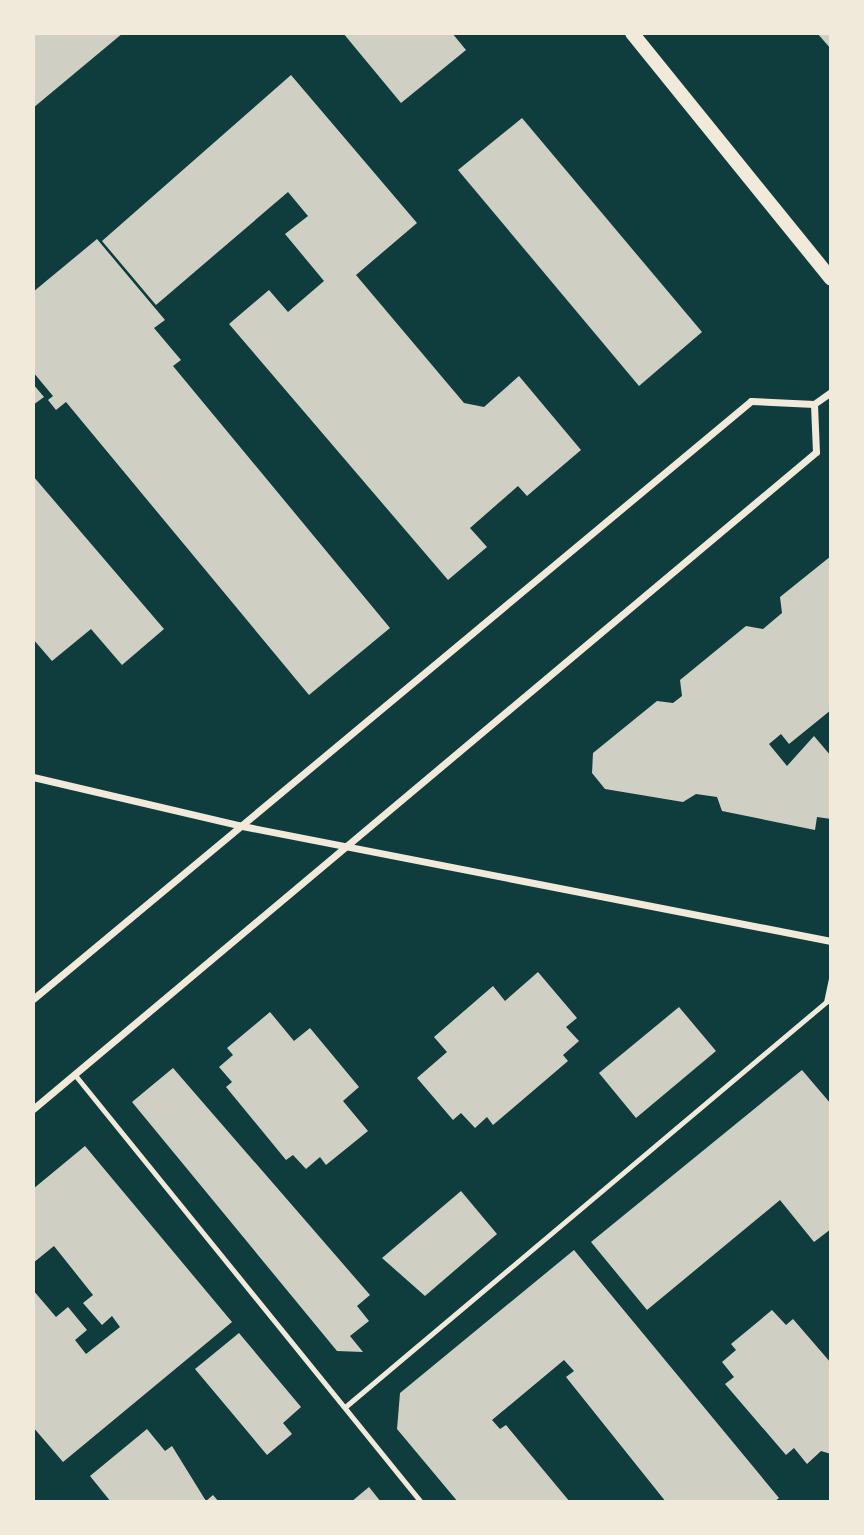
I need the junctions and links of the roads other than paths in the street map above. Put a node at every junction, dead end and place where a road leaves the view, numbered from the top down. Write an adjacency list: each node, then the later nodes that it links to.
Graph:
1 (632, 33): 2 (main road)
2 (831, 279)
3 (831, 392): 4 (street)
4 (814, 404): 6 (street); 7 (street)
5 (33, 777): 6 (street)
6 (237, 825): 7 (street); 10 (street)
7 (345, 843): 8 (street); 11 (street)
8 (831, 941)
9 (831, 979): 13 (lane)
10 (33, 999)
11 (75, 1075): 12 (street); 13 (lane)
12 (33, 1109)
13 (345, 1407): 14 (lane)
14 (421, 1502)

